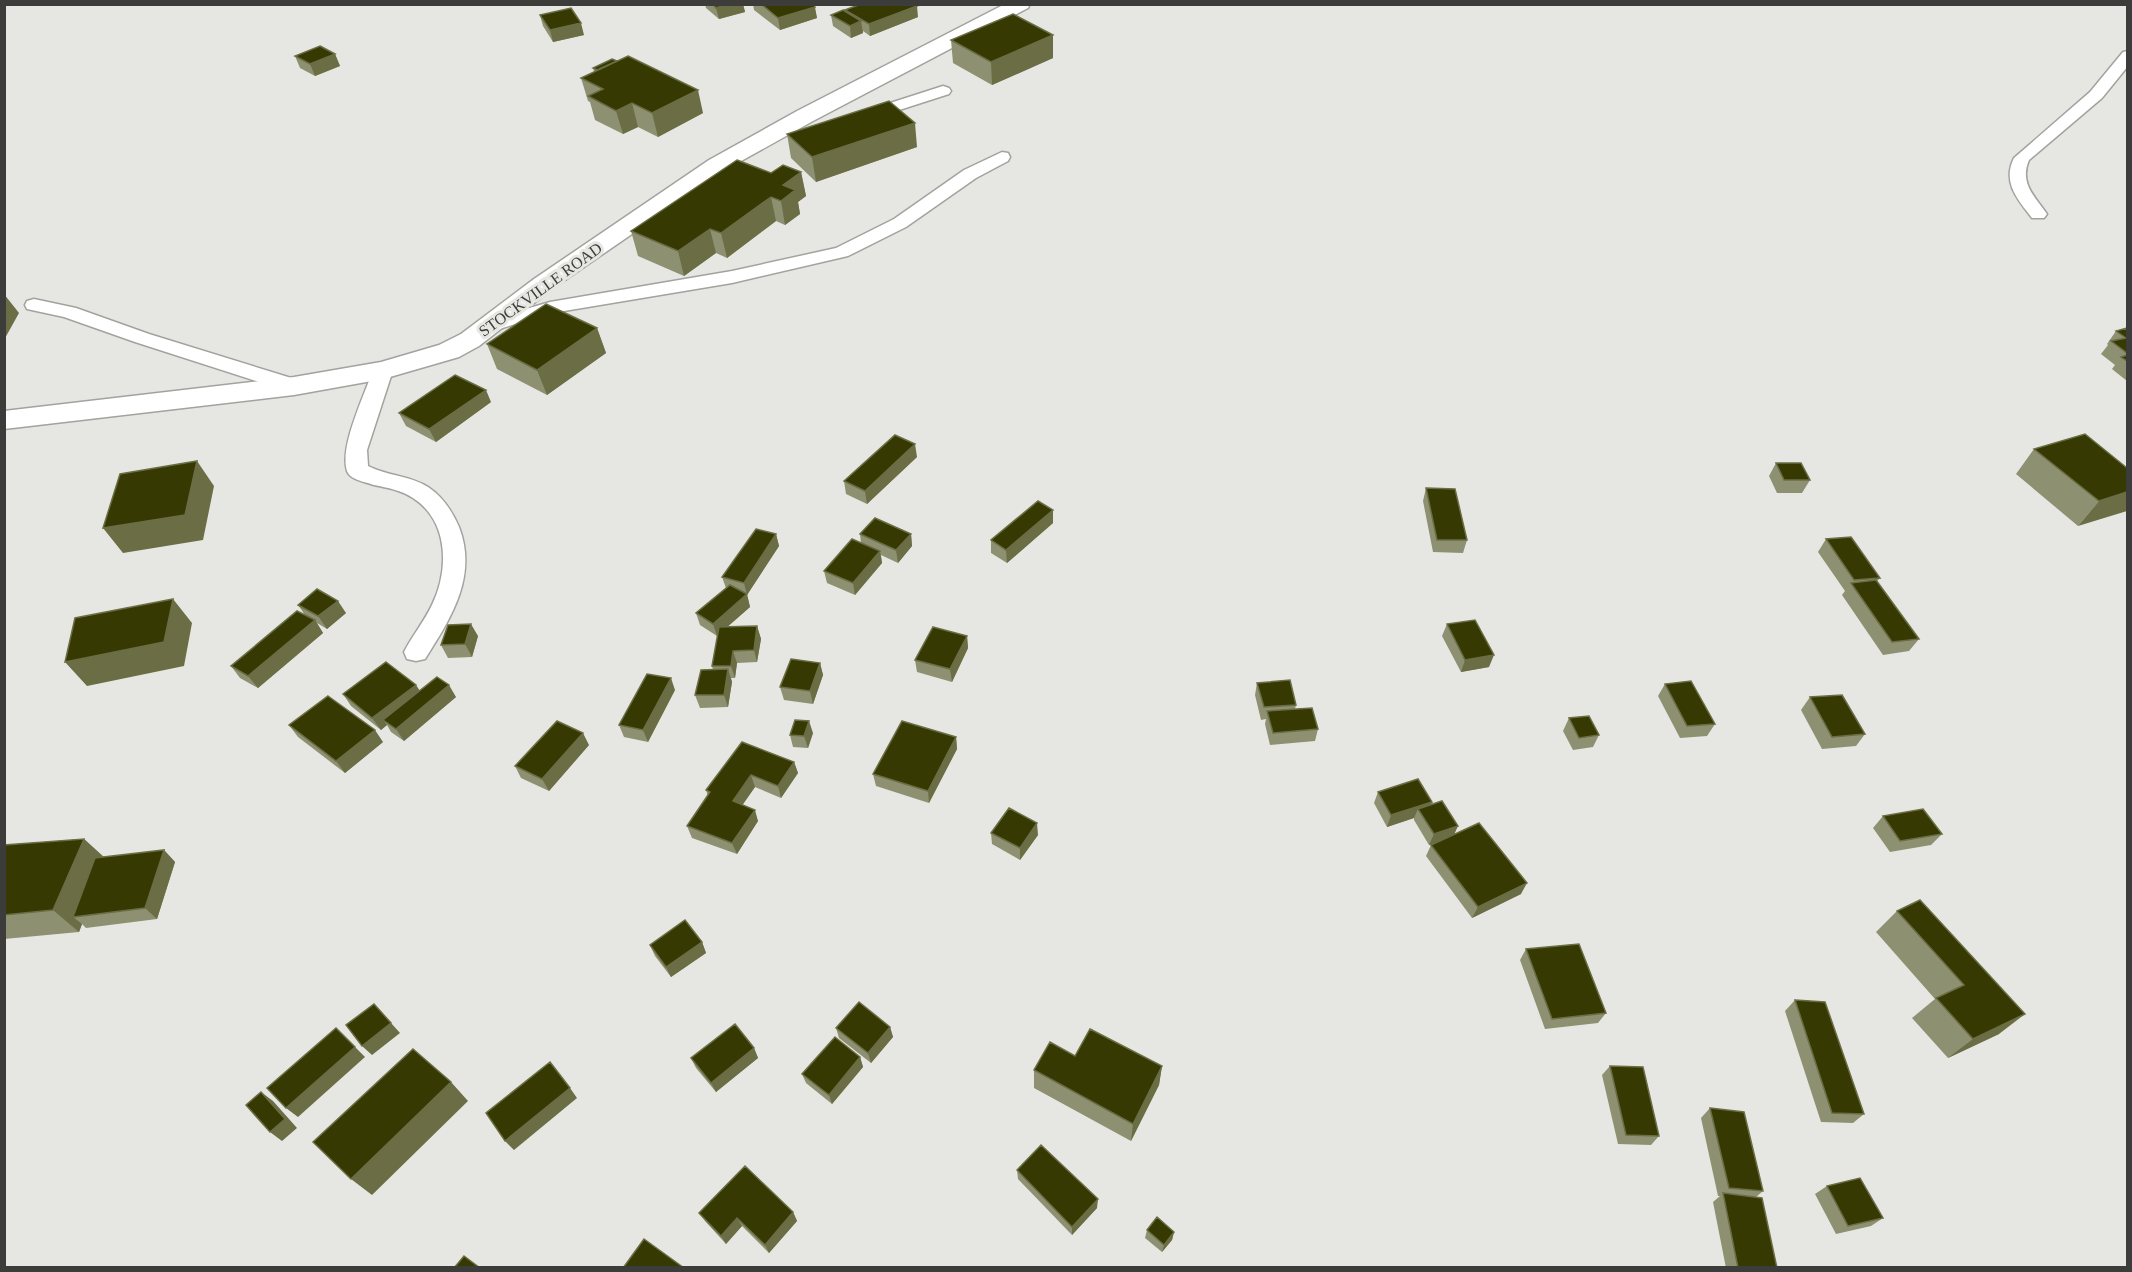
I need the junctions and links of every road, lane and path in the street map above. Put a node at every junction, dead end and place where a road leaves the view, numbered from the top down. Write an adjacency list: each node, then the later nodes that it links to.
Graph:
1 (1021, 4): 6 (street, STOCKVILLE ROAD)
2 (2127, 55): 8 (lane)
3 (943, 91): 4 (lane)
4 (851, 119)
5 (816, 127): 6 (lane)
6 (769, 136): 10 (street, STOCKVILLE ROAD)
7 (1002, 157): 10 (lane)
8 (2038, 214)
9 (34, 305): 12 (lane)
10 (489, 326): 11 (street, STOCKVILLE ROAD)
11 (383, 370): 12 (street, STOCKVILLE ROAD); 14 (lane)
12 (294, 386): 13 (street, STOCKVILLE ROAD)
13 (4, 420)
14 (416, 652)

